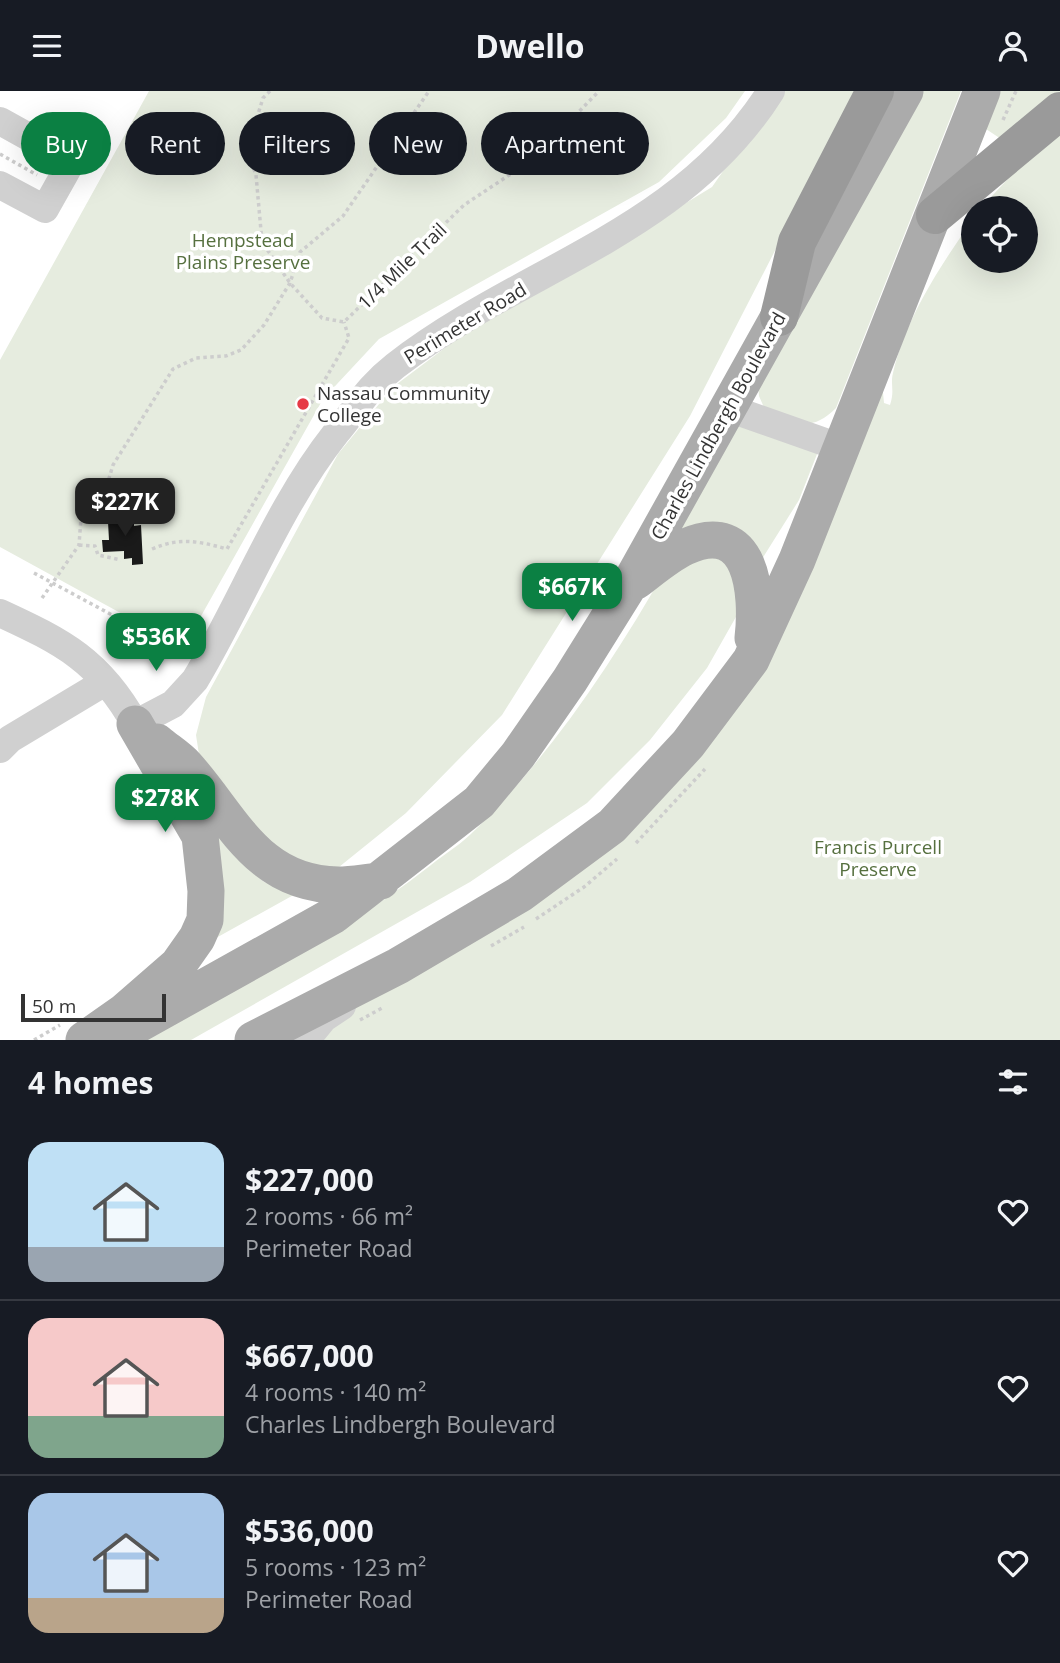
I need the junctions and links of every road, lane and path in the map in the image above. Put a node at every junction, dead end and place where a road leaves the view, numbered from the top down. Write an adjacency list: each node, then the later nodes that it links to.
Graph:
1 (270, 91): 14 (path, 1/4 Mile Trail)
2 (429, 91): 14 (path)
3 (599, 91): 16 (path, 1/4 Mile Trail)
4 (771, 91): 30 (street, Perimeter Road)
5 (875, 91): 15 (highway)
6 (905, 91): 15 (main road, Charles Lindbergh Boulevard)
7 (982, 91): 13 (main road)
8 (1060, 111): 13 (highway)
9 (0, 121): 12 (street)
10 (0, 154): 12 (path)
11 (0, 185): 12 (street)
12 (57, 187)
13 (935, 215): 18 (main road)
14 (290, 283): 16 (path, 1/4 Mile Trail); 19 (path)
15 (779, 317): 17 (main road, Charles Lindbergh Boulevard)
16 (344, 321): 20 (path)
17 (728, 408): 18 (street); 24 (main road, Charles Lindbergh Boulevard)
18 (839, 447): 28 (main road)
19 (79, 545): 21 (path); 23 (path)
20 (152, 549)
21 (121, 560)
22 (34, 573): 23 (path)
23 (52, 583): 25 (path); 27 (path)
24 (628, 587): 28 (main road); 32 (main road, Charles Lindbergh Boulevard)
25 (42, 598)
26 (0, 613): 29 (street)
27 (153, 637)
28 (751, 660): 33 (main road)
29 (106, 682): 30 (street); 31 (street)
30 (135, 725): 32 (main road); 34 (main road)
31 (0, 750)
32 (381, 881): 36 (main road, Charles Lindbergh Boulevard)
33 (398, 965): 37 (main road); 38 (street)
34 (73, 1032): 35 (path)
35 (34, 1040)
36 (110, 1040)
37 (253, 1040)
38 (306, 1040)

